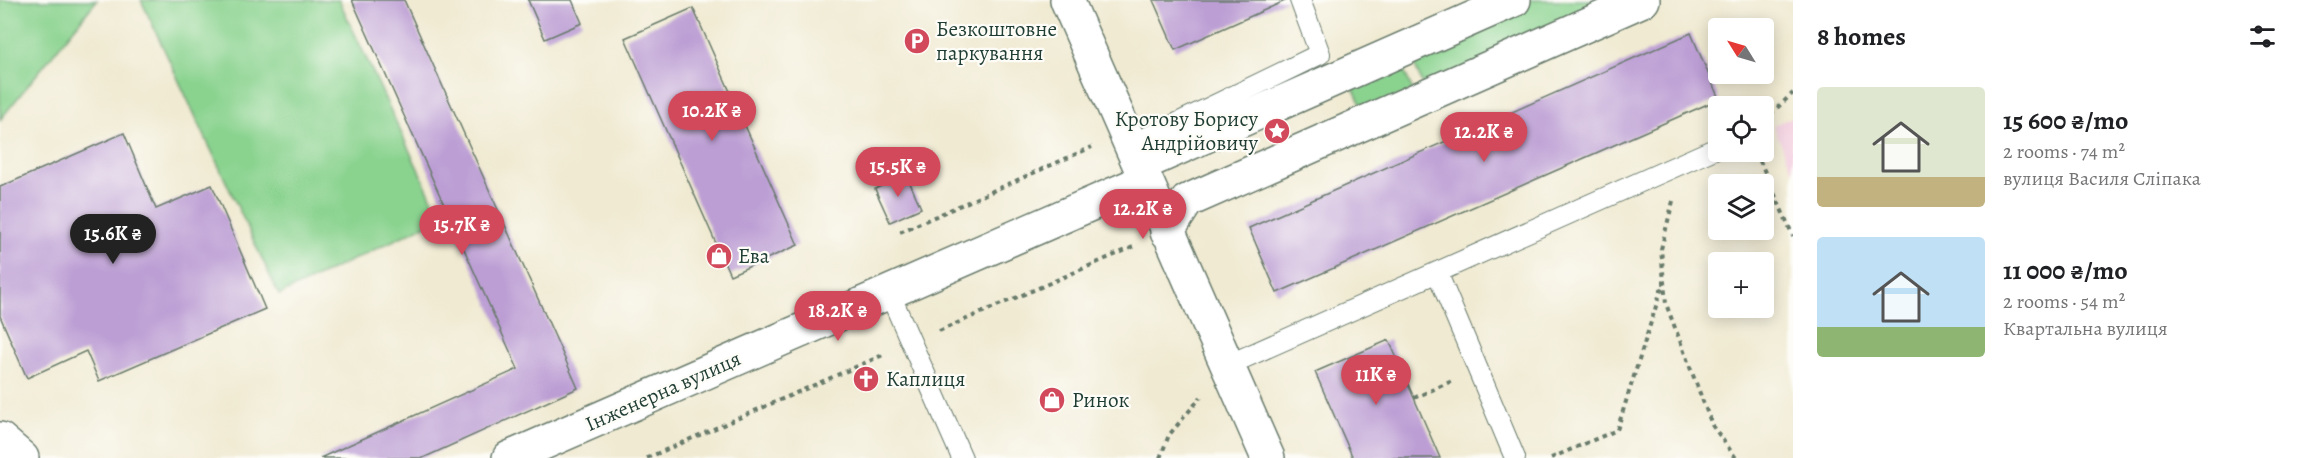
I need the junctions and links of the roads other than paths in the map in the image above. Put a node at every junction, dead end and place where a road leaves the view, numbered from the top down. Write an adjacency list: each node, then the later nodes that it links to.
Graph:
1 (1067, 0): 6 (street)
2 (1300, 0): 6 (lane, Інженерна вулиця)
3 (1514, 0): 6 (street, Інженерна вулиця)
4 (1643, 0): 7 (street)
5 (1708, 152): 8 (lane)
6 (1136, 155): 7 (street); 9 (street, Інженерна вулиця)
7 (1167, 232): 10 (street)
8 (1437, 272): 10 (lane); 17 (lane)
9 (889, 292): 12 (street, Інженерна вулиця); 15 (lane)
10 (1228, 365): 16 (street)
11 (0, 439): 13 (street)
12 (560, 448): 14 (street, Інженерна вулиця)
13 (22, 458)
14 (509, 458)
15 (962, 458)
16 (1268, 458)
17 (1515, 458)

